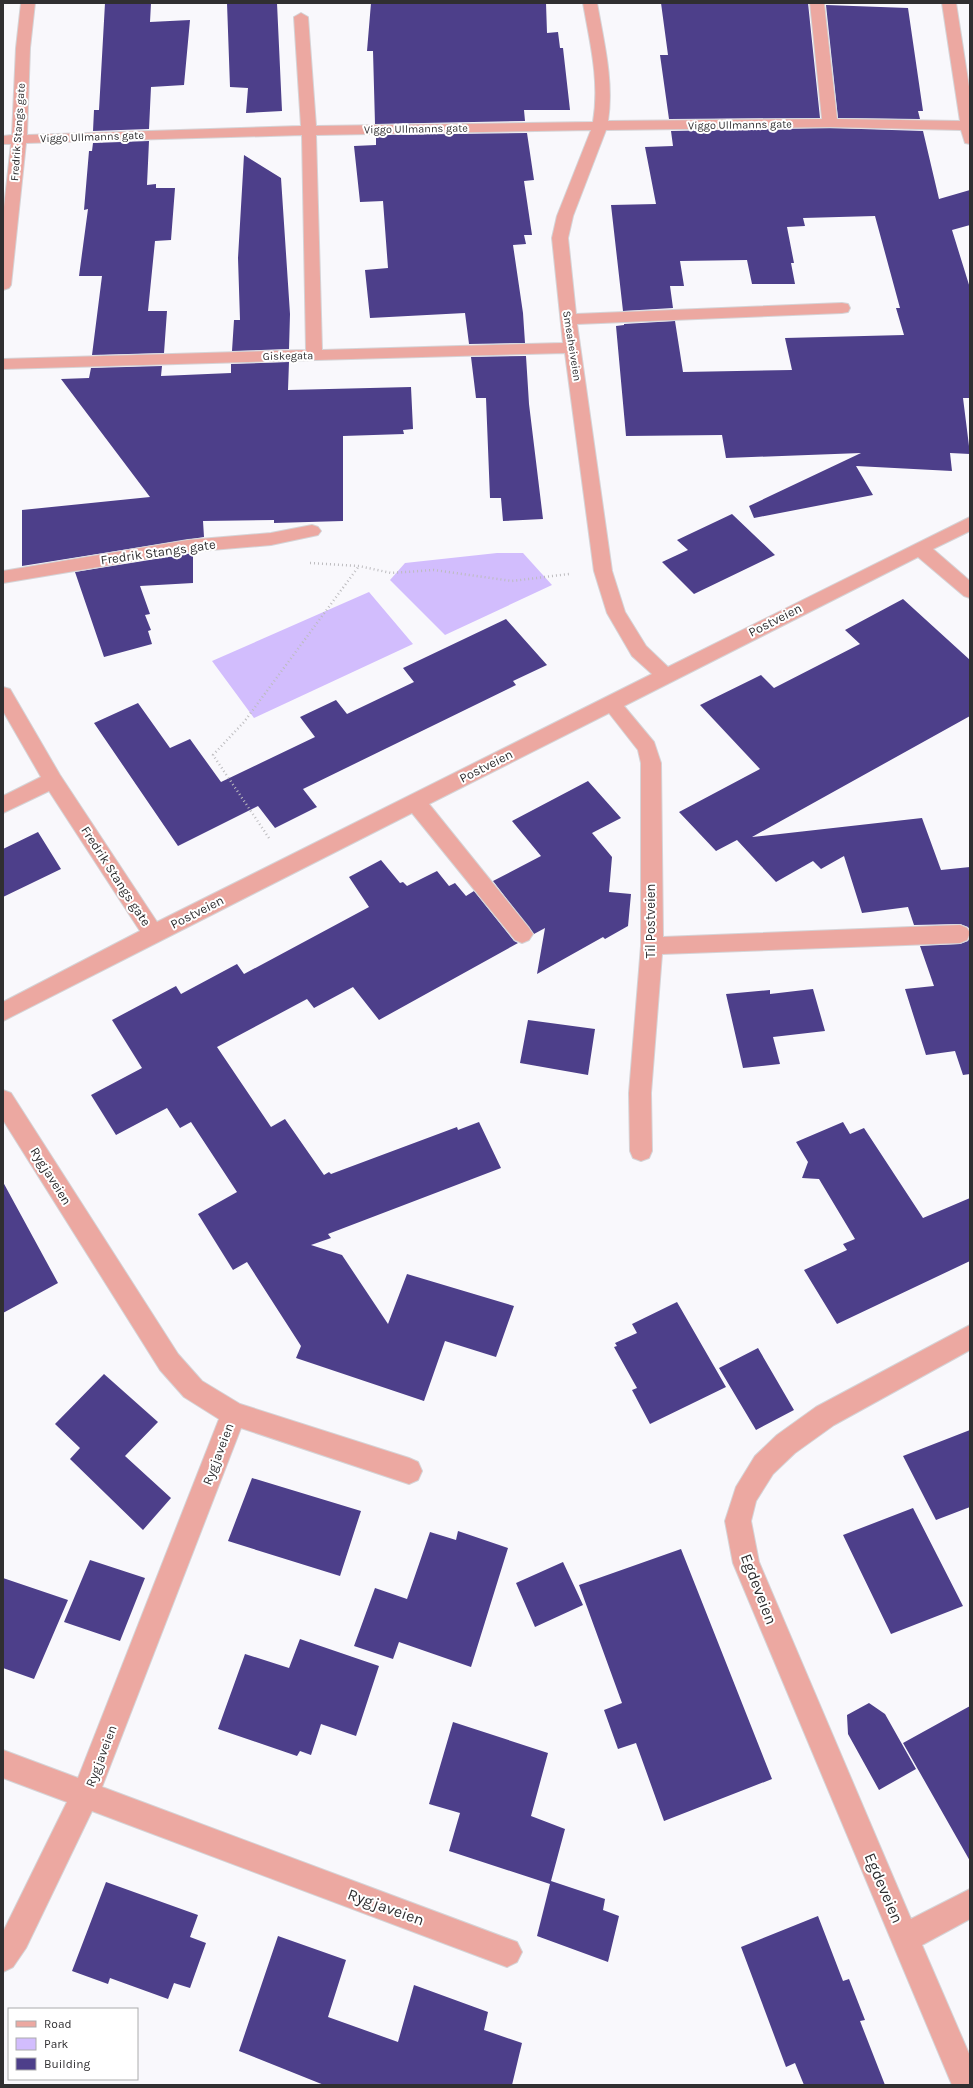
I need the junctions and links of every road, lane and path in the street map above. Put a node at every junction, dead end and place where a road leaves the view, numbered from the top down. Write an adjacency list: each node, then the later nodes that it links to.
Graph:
1 (28, 3): 11 (street, Fredrik Stangs gate)
2 (590, 3): 7 (street, Smeaheiveien)
3 (817, 3): 6 (street)
4 (949, 3): 9 (street)
5 (301, 17): 8 (street)
6 (830, 123): 7 (street, Viggo Ullmanns gate); 9 (street, Viggo Ullmanns gate)
7 (600, 126): 8 (street, Viggo Ullmanns gate); 14 (street, Smeaheiveien)
8 (309, 130): 11 (street, Viggo Ullmanns gate); 16 (street)
9 (970, 130)
10 (3, 140): 11 (street, Viggo Ullmanns gate)
11 (19, 140): 12 (street, Fredrik Stangs gate)
12 (3, 285)
13 (842, 308): 14 (street)
14 (568, 319): 15 (street, Smeaheiveien)
15 (573, 348): 16 (street, Giskegata); 23 (street, Smeaheiveien)
16 (314, 356): 17 (street, Giskegata)
17 (3, 364)
18 (970, 523): 20 (street, Postveien)
19 (312, 531): 24 (street, Fredrik Stangs gate)
20 (920, 548): 25 (street); 26 (street, Postveien)
21 (306, 563): 22 (path)
22 (360, 566): 23 (path); 32 (path)
23 (603, 571): 26 (street, Smeaheiveien)
24 (3, 577)
25 (970, 591)
26 (665, 676): 28 (street, Postveien)
27 (3, 694): 29 (street, Fredrik Stangs gate)
28 (611, 703): 30 (street, Postveien); 36 (street, Til Postveien)
29 (53, 780): 31 (street); 33 (street, Fredrik Stangs gate)
30 (415, 802): 33 (street, Postveien); 34 (street)
31 (3, 805)
32 (273, 838)
33 (154, 934): 37 (street, Postveien)
34 (522, 934)
35 (960, 934): 36 (street)
36 (652, 946): 39 (street, Til Postveien)
37 (3, 1012)
38 (3, 1100): 41 (street, Rygjaveien)
39 (641, 1151)
40 (970, 1337): 46 (street, Egdeveien)
41 (234, 1414): 42 (street); 44 (street, Rygjaveien)
42 (409, 1471)
43 (3, 1764): 44 (street, Rygjaveien)
44 (86, 1795): 47 (street, Rygjaveien); 48 (street, Rygjaveien)
45 (970, 1903): 46 (street, Egdeveien)
46 (905, 1938): 49 (street, Egdeveien)
47 (507, 1952)
48 (3, 1957)
49 (968, 2085)

